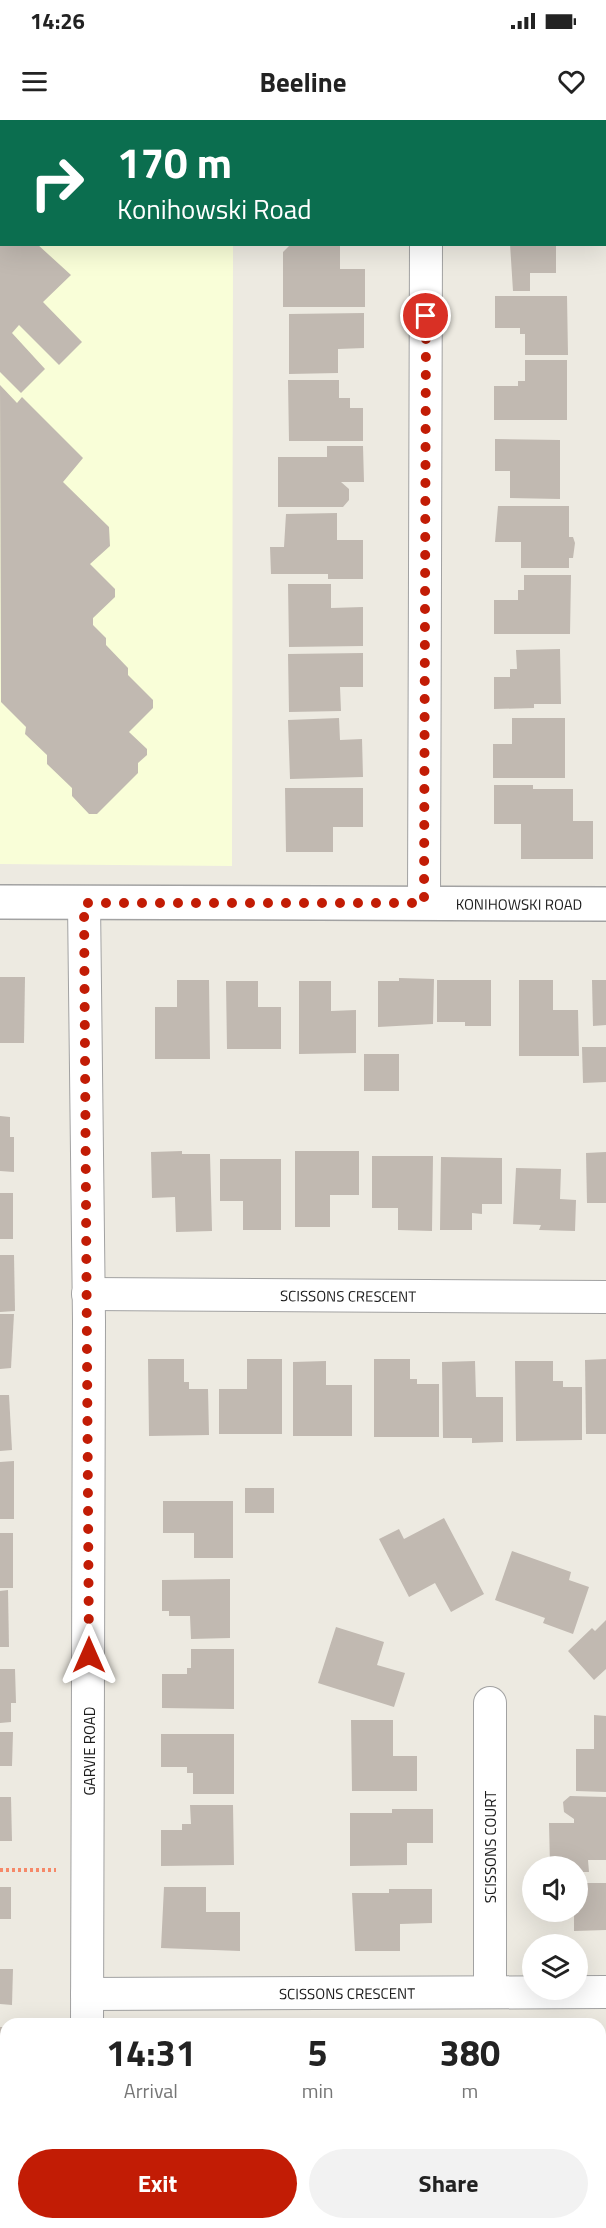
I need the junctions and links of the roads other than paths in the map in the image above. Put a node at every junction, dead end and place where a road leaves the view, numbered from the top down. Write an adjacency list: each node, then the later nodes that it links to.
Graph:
1 (426, 246): 4 (street)
2 (0, 903): 3 (street, KONIHOWSKI ROAD)
3 (84, 903): 4 (street, KONIHOWSKI ROAD); 6 (street, GARVIE ROAD)
4 (424, 903): 5 (street, KONIHOWSKI ROAD)
5 (606, 904)
6 (88, 1294): 7 (street, SCISSONS CRESCENT); 11 (street, GARVIE ROAD)
7 (606, 1297)
8 (490, 1703): 9 (street, SCISSONS COURT)
9 (490, 1992): 10 (street, SCISSONS CRESCENT); 11 (street, SCISSONS CRESCENT)
10 (606, 1992)
11 (87, 2009)

